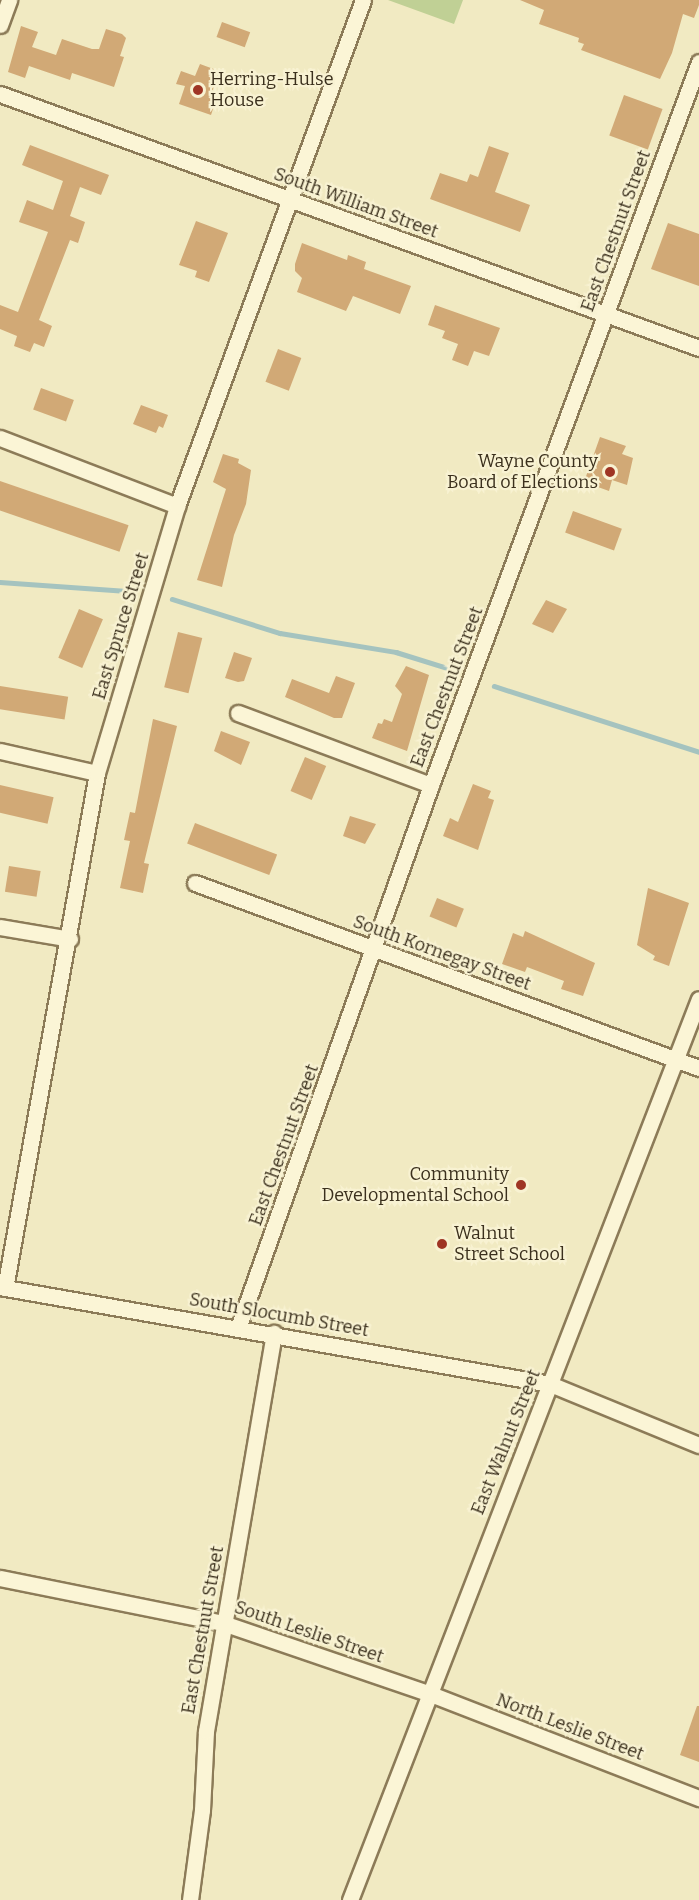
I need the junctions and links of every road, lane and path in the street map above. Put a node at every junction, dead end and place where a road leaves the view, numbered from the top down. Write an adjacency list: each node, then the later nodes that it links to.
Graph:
1 (9, 0): 3 (street)
2 (363, 0): 7 (street, East Spruce Street)
3 (0, 25)
4 (699, 62): 6 (street, East Chestnut Street)
5 (0, 93): 7 (street, South William Street)
6 (694, 93): 8 (street, East Chestnut Street)
7 (290, 200): 8 (street, South William Street); 11 (street, East Spruce Street)
8 (606, 315): 9 (street, South William Street); 15 (street, East Chestnut Street)
9 (699, 348)
10 (0, 438): 11 (street)
11 (177, 506): 14 (street, East Spruce Street)
12 (238, 712): 15 (street)
13 (0, 751): 14 (street)
14 (97, 773): 18 (street, East Spruce Street)
15 (431, 784): 19 (street, East Chestnut Street)
16 (195, 883): 19 (street, South Kornegay Street)
17 (0, 927): 18 (street)
18 (70, 939): 23 (street, East Spruce Street)
19 (375, 951): 21 (street, South Kornegay Street); 24 (street, East Chestnut Street)
20 (699, 999): 21 (street, East Walnut Street)
21 (675, 1059): 22 (street, South Kornegay Street); 26 (street, East Walnut Street)
22 (699, 1068)
23 (3, 1288): 24 (street, South Slocumb Street)
24 (238, 1328): 25 (street, South Slocumb Street)
25 (274, 1333): 26 (street, South Slocumb Street); 29 (street, East Chestnut Street)
26 (550, 1384): 27 (street, South Slocumb Street); 30 (street, East Walnut Street)
27 (699, 1444)
28 (0, 1578): 29 (street, South Leslie Street)
29 (223, 1623): 30 (street, South Leslie Street); 32 (street, East Chestnut Street)
30 (428, 1693): 31 (street, North Leslie Street); 33 (street, East Walnut Street)
31 (699, 1798)
32 (189, 1900)
33 (350, 1900)

